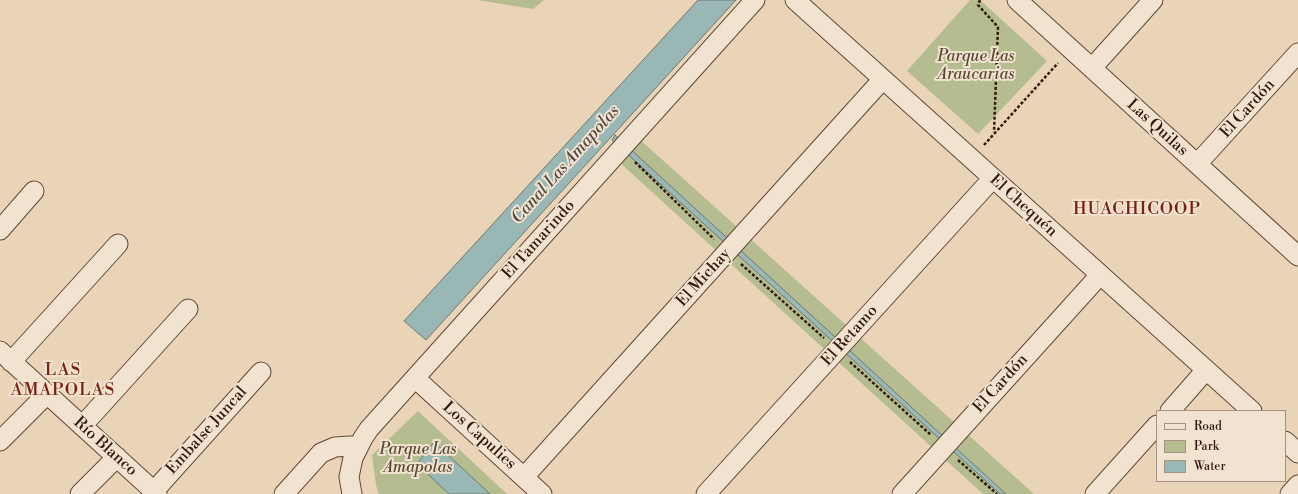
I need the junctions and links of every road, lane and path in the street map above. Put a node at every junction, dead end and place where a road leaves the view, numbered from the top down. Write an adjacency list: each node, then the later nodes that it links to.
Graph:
1 (755, 0): 11 (street, El Tamarindo)
2 (795, 0): 9 (street, El Chequén)
3 (980, 0): 10 (path)
4 (1017, 0): 6 (street, Las Quilas)
5 (1153, 0): 8 (street)
6 (1071, 49): 8 (street, Las Quilas); 10 (path)
7 (1298, 53): 13 (street, El Cardón)
8 (1092, 68): 13 (street, Las Quilas)
9 (883, 79): 12 (street, El Chequén); 18 (street, El Michay)
10 (994, 133): 12 (path)
11 (621, 149): 18 (path); 26 (street, El Tamarindo)
12 (972, 159): 14 (street, El Chequén)
13 (1197, 164): 19 (street, Las Quilas)
14 (993, 178): 20 (street, El Chequén); 22 (street, El Retamo)
15 (34, 191): 16 (street)
16 (0, 230)
17 (118, 244): 23 (street)
18 (727, 252): 22 (path); 38 (street, El Michay)
19 (1298, 256)
20 (1100, 275): 24 (street, El Chequén); 35 (street, El Cardón)
21 (188, 309): 30 (street)
22 (837, 350): 35 (path); 45 (street, El Retamo)
23 (6, 356): 27 (street, Río Blanco)
24 (1206, 370): 28 (street); 29 (street, El Chequén)
25 (261, 372): 40 (street, Embalse Juncal)
26 (415, 378): 34 (street, El Tamarindo); 38 (street, Los Capulies)
27 (47, 394): 30 (street, Río Blanco); 32 (street)
28 (1171, 410)
29 (1251, 410)
30 (82, 426): 37 (street, Río Blanco)
31 (1156, 426): 48 (street)
32 (0, 441)
33 (1286, 442): 36 (street)
34 (357, 447): 42 (street); 43 (street, El Tamarindo)
35 (944, 447): 46 (street, El Cardón); 47 (path)
36 (1298, 453)
37 (117, 458): 40 (street, Río Blanco); 41 (street)
38 (524, 478): 44 (street, Los Capulies)
39 (1298, 485): 49 (street)
40 (156, 492)
41 (80, 494)
42 (284, 494)
43 (352, 494)
44 (542, 494)
45 (706, 494)
46 (902, 494)
47 (997, 494)
48 (1095, 494)
49 (1290, 494)

